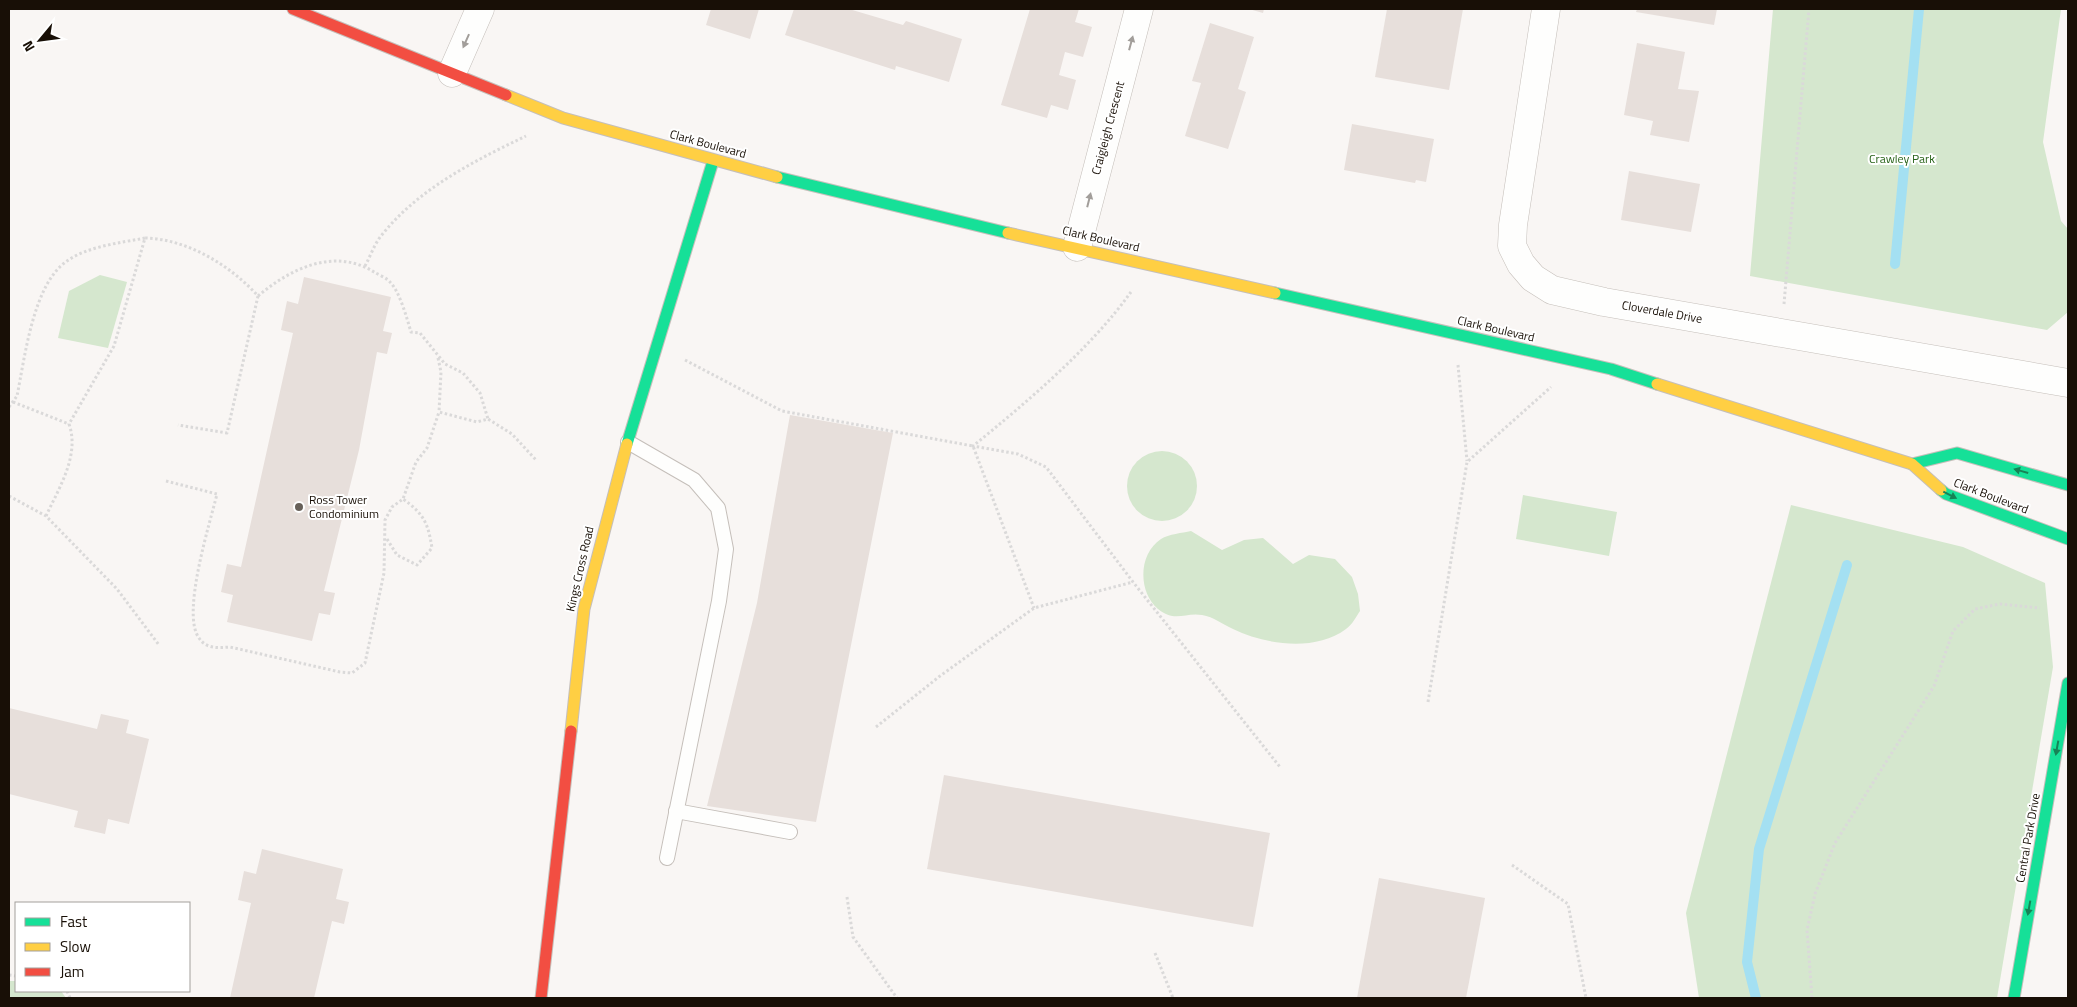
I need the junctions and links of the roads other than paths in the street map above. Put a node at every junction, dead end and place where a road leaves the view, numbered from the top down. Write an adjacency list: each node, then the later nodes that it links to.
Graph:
1 (293, 9): 5 (street, Clark Boulevard)
2 (480, 9): 5 (street, one-way to 5)
3 (1139, 9): 7 (street, Craigleigh Crescent, one-way to 3)
4 (1546, 9): 8 (street, Cloverdale Drive)
5 (452, 73): 6 (street, Clark Boulevard)
6 (713, 160): 7 (street, Clark Boulevard); 9 (street, Kings Cross Road)
7 (1077, 247): 10 (street, Clark Boulevard)
8 (2068, 383)
9 (628, 442): 14 (lane); 17 (street, Kings Cross Road)
10 (1912, 464): 11 (street, one-way to 10); 12 (street, Clark Boulevard, one-way to 12)
11 (2068, 485)
12 (2068, 539)
13 (2068, 683): 18 (street, Central Park Drive, one-way to 18)
14 (676, 811): 15 (lane); 16 (lane)
15 (790, 832)
16 (667, 858)
17 (541, 998)
18 (2014, 998)

